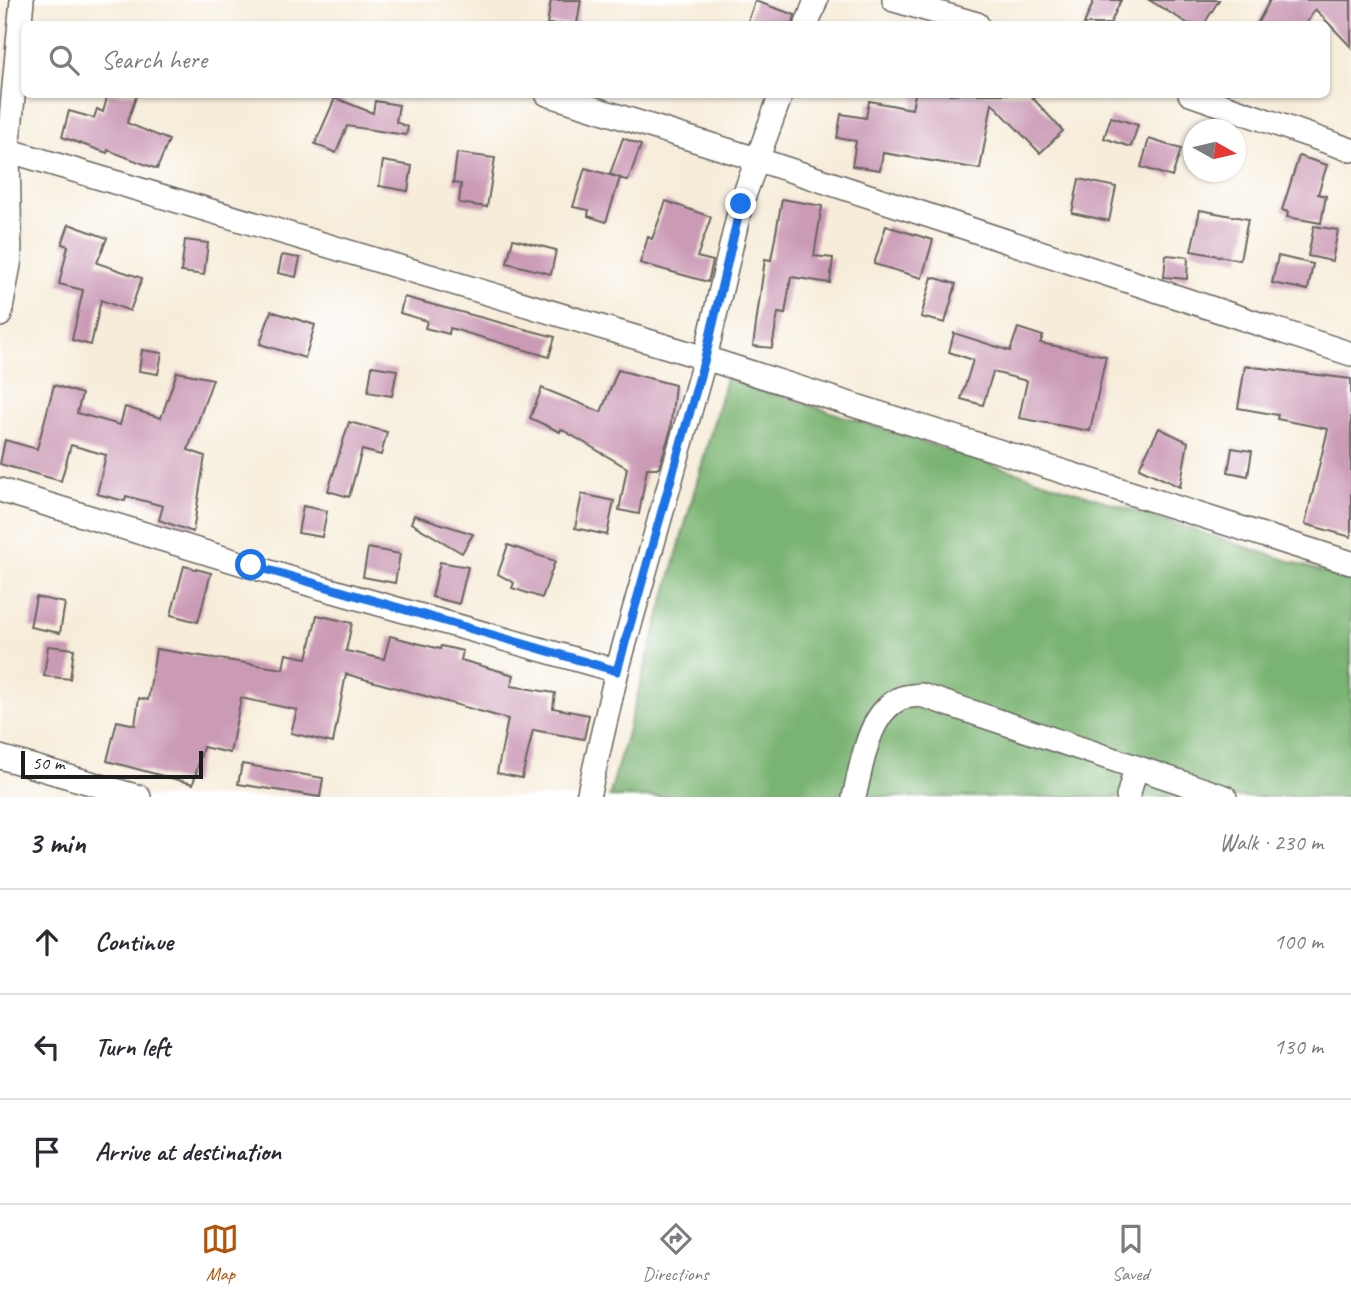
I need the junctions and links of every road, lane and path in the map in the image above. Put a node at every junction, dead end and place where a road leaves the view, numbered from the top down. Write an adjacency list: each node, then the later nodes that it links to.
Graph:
1 (22, 0): 9 (street)
2 (816, 0): 4 (street)
3 (894, 0): 5 (street)
4 (808, 21)
5 (967, 21)
6 (560, 98): 11 (street)
7 (779, 98): 11 (street)
8 (1202, 98): 10 (street)
9 (4, 149): 12 (street); 14 (street)
10 (1351, 150)
11 (756, 159): 13 (street); 14 (street)
12 (0, 315)
13 (1351, 354)
14 (705, 358): 16 (street); 17 (street)
15 (0, 490): 17 (street)
16 (1351, 563)
17 (617, 671): 21 (street)
18 (0, 757): 20 (street)
19 (1136, 767): 22 (street); 23 (street); 24 (street)
20 (139, 797)
21 (588, 797)
22 (854, 797)
23 (1128, 797)
24 (1225, 797)

